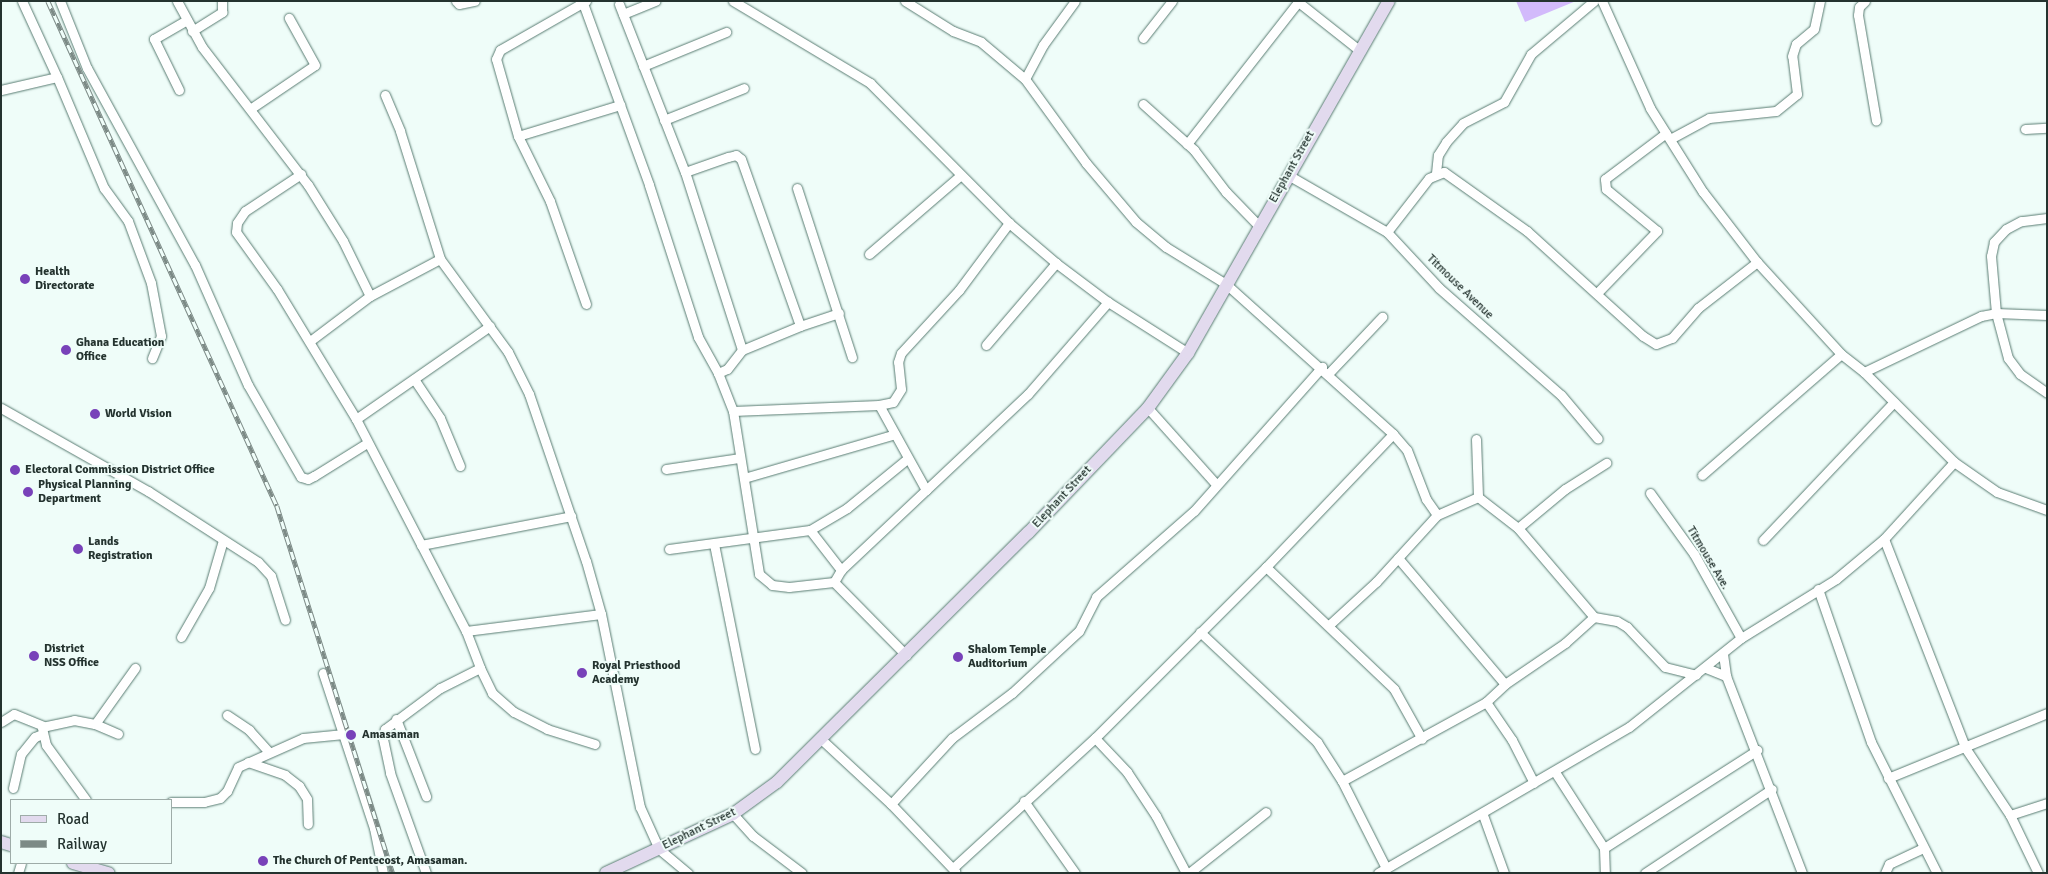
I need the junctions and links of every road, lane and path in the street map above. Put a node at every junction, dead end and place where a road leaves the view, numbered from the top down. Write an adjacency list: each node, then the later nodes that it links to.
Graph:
1 (22, 1): 28 (street)
2 (60, 1): 91 (street)
3 (177, 1): 22 (street)
4 (222, 1): 23 (street)
5 (456, 1): 6 (street)
6 (475, 1)
7 (656, 1): 20 (street)
8 (733, 1): 47 (street)
9 (905, 1): 29 (street)
10 (1075, 1): 29 (street)
11 (1172, 1): 25 (street)
12 (1390, 1): 26 (main road, Elephant Street)
13 (1594, 1): 46 (street)
14 (1602, 1): 42 (street)
15 (1820, 1): 42 (street)
16 (1865, 1): 38 (street)
17 (1297, 2): 26 (street); 43 (street)
18 (585, 3): 35 (street); 41 (street)
19 (619, 4): 20 (street)
20 (623, 14): 27 (street)
21 (290, 18): 36 (street)
22 (187, 20): 23 (street); 32 (street)
23 (192, 31): 36 (street)
24 (726, 32): 27 (street)
25 (1143, 38)
26 (1359, 50): 48 (main road, Elephant Street)
27 (643, 66): 37 (street)
28 (57, 77): 31 (street); 75 (street)
29 (1025, 79): 58 (street)
30 (744, 88): 37 (street)
31 (1, 90)
32 (179, 90)
33 (385, 95): 55 (street)
34 (1143, 104): 43 (street)
35 (620, 106): 41 (street); 78 (street)
36 (250, 109): 45 (street)
37 (664, 120): 44 (street)
38 (1876, 120)
39 (2047, 128): 40 (street)
40 (2024, 129)
41 (518, 136): 62 (street)
42 (1668, 136): 57 (street); 59 (street)
43 (1187, 144): 52 (street)
44 (685, 172): 68 (street); 71 (street)
45 (301, 174): 60 (street); 69 (street)
46 (1436, 174): 53 (street); 59 (street)
47 (961, 175): 51 (street); 54 (street)
48 (1288, 175): 52 (main road, Elephant Street); 53 (street, Titmouse Avenue)
49 (797, 188): 63 (street)
50 (2047, 218): 64 (street)
51 (1009, 223): 56 (street); 82 (street)
52 (1258, 226): 58 (main road, Elephant Street)
53 (1387, 232): 90 (street, Titmouse Avenue)
54 (869, 254)
55 (440, 259): 60 (street); 67 (street)
56 (1056, 262): 61 (street); 70 (street)
57 (1758, 262): 59 (street); 73 (street)
58 (1226, 284): 72 (main road, Elephant Street); 76 (street)
59 (1598, 292)
60 (370, 296): 69 (street)
61 (1108, 302): 72 (street); 101 (street)
62 (586, 304)
63 (839, 313): 68 (street); 74 (street)
64 (1996, 313): 65 (street); 77 (street); 80 (street)
65 (2047, 315)
66 (1382, 317): 76 (street)
67 (490, 326): 79 (street); 106 (street)
68 (800, 326): 71 (street)
69 (310, 341): 86 (street)
70 (986, 345)
71 (742, 350): 78 (street)
72 (1188, 353): 84 (main road, Elephant Street)
73 (1841, 354): 77 (street); 98 (street)
74 (852, 357)
75 (152, 358)
76 (1325, 371): 88 (street); 100 (street)
77 (1864, 372): 81 (street)
78 (718, 373): 85 (street)
79 (414, 379): 86 (street); 96 (street)
80 (2047, 393)
81 (1894, 402): 94 (street); 112 (street)
82 (879, 405): 85 (street); 87 (street)
83 (1, 408): 110 (street)
84 (1148, 408): 100 (street); 130 (main road, Elephant Street)
85 (733, 411): 92 (street)
86 (356, 419): 91 (street)
87 (895, 434): 93 (street); 99 (street)
88 (1393, 434): 105 (street); 117 (street)
89 (1476, 438): 103 (street)
90 (1598, 439)
91 (367, 443): 114 (street)
92 (740, 458): 97 (street); 99 (street)
93 (907, 459): 101 (street); 108 (street)
94 (1954, 462): 104 (street); 109 (street)
95 (1606, 463): 107 (street)
96 (460, 466)
97 (666, 469)
98 (1702, 475)
99 (744, 478): 111 (street)
100 (1216, 484): 167 (street)
101 (926, 490): 118 (street)
102 (1650, 493): 128 (street, Titmouse Ave.)
103 (1478, 497): 105 (street); 107 (street)
104 (2047, 510)
105 (1437, 515): 116 (street)
106 (571, 516): 114 (street); 121 (street)
107 (1518, 528): 122 (street)
108 (810, 530): 111 (street); 118 (street)
109 (1884, 539): 120 (street); 152 (street)
110 (222, 540): 123 (street); 127 (street)
111 (753, 540): 113 (street); 119 (street)
112 (1762, 540)
113 (714, 544): 115 (street); 151 (street)
114 (421, 545): 125 (street)
115 (669, 549)
116 (1398, 558): 124 (street); 137 (street)
117 (1266, 567): 124 (street); 126 (street)
118 (841, 570): 119 (street)
119 (834, 582): 130 (street)
120 (1818, 589): 128 (street); 157 (street)
121 (600, 614): 125 (street); 175 (street)
122 (1594, 617): 135 (street); 137 (street)
123 (286, 620)
124 (1329, 626): 148 (street)
125 (466, 632): 132 (street)
126 (1200, 632): 147 (street); 158 (street)
127 (181, 636)
128 (1741, 638): 129 (street)
129 (1724, 654): 133 (street); 136 (street)
130 (906, 655): 149 (main road, Elephant Street)
131 (135, 668): 143 (street)
132 (480, 668): 141 (street); 150 (street)
133 (1706, 668): 135 (street); 136 (street)
134 (323, 673): 146 (street)
135 (1696, 675): 156 (street)
136 (1726, 676): 153 (street)
137 (1505, 684): 138 (street)
138 (1486, 702): 148 (street); 159 (street)
139 (2047, 713): 152 (street)
140 (227, 715): 154 (street)
141 (396, 719): 162 (street); 182 (street)
142 (1, 722): 144 (street)
143 (95, 724): 144 (street); 145 (street)
144 (42, 730): 160 (street); 163 (street)
145 (118, 734)
146 (344, 734): 154 (street); 181 (street)
147 (1095, 738): 164 (street); 187 (street)
148 (1422, 739): 158 (street)
149 (822, 740): 167 (street); 169 (main road, Elephant Street)
150 (595, 744)
151 (755, 748)
152 (1966, 749): 157 (street); 171 (street)
153 (1757, 750): 161 (street); 173 (street)
154 (269, 752): 155 (street)
155 (248, 762): 165 (street); 172 (street)
156 (1555, 772): 159 (street); 173 (street)
157 (1888, 778): 174 (street)
158 (1342, 781): 178 (street)
159 (1534, 783): 170 (street)
160 (13, 788)
161 (1772, 788): 179 (street); 190 (street)
162 (426, 796)
163 (85, 799)
164 (1024, 801): 177 (street); 186 (street)
165 (172, 802)
166 (2047, 803): 171 (street)
167 (891, 804): 177 (street)
168 (1266, 812): 187 (street)
169 (733, 814): 175 (main road, Elephant Street); 185 (street)
170 (1482, 815): 178 (street); 188 (street)
171 (2010, 816): 193 (street)
172 (308, 824)
173 (1604, 848): 189 (street)
174 (1924, 848): 191 (street); 192 (street)
175 (659, 849): 183 (main road, Elephant Street); 184 (street)
176 (81, 864): 180 (main road)
177 (954, 870)
178 (1382, 871)
179 (1802, 872)
180 (109, 873)
181 (382, 873)
182 (426, 873)
183 (606, 873)
184 (688, 873)
185 (802, 873)
186 (1075, 873)
187 (1188, 873)
188 (1504, 873)
189 (1606, 873)
190 (1645, 873)
191 (1885, 873)
192 (1937, 873)
193 (2038, 873)

